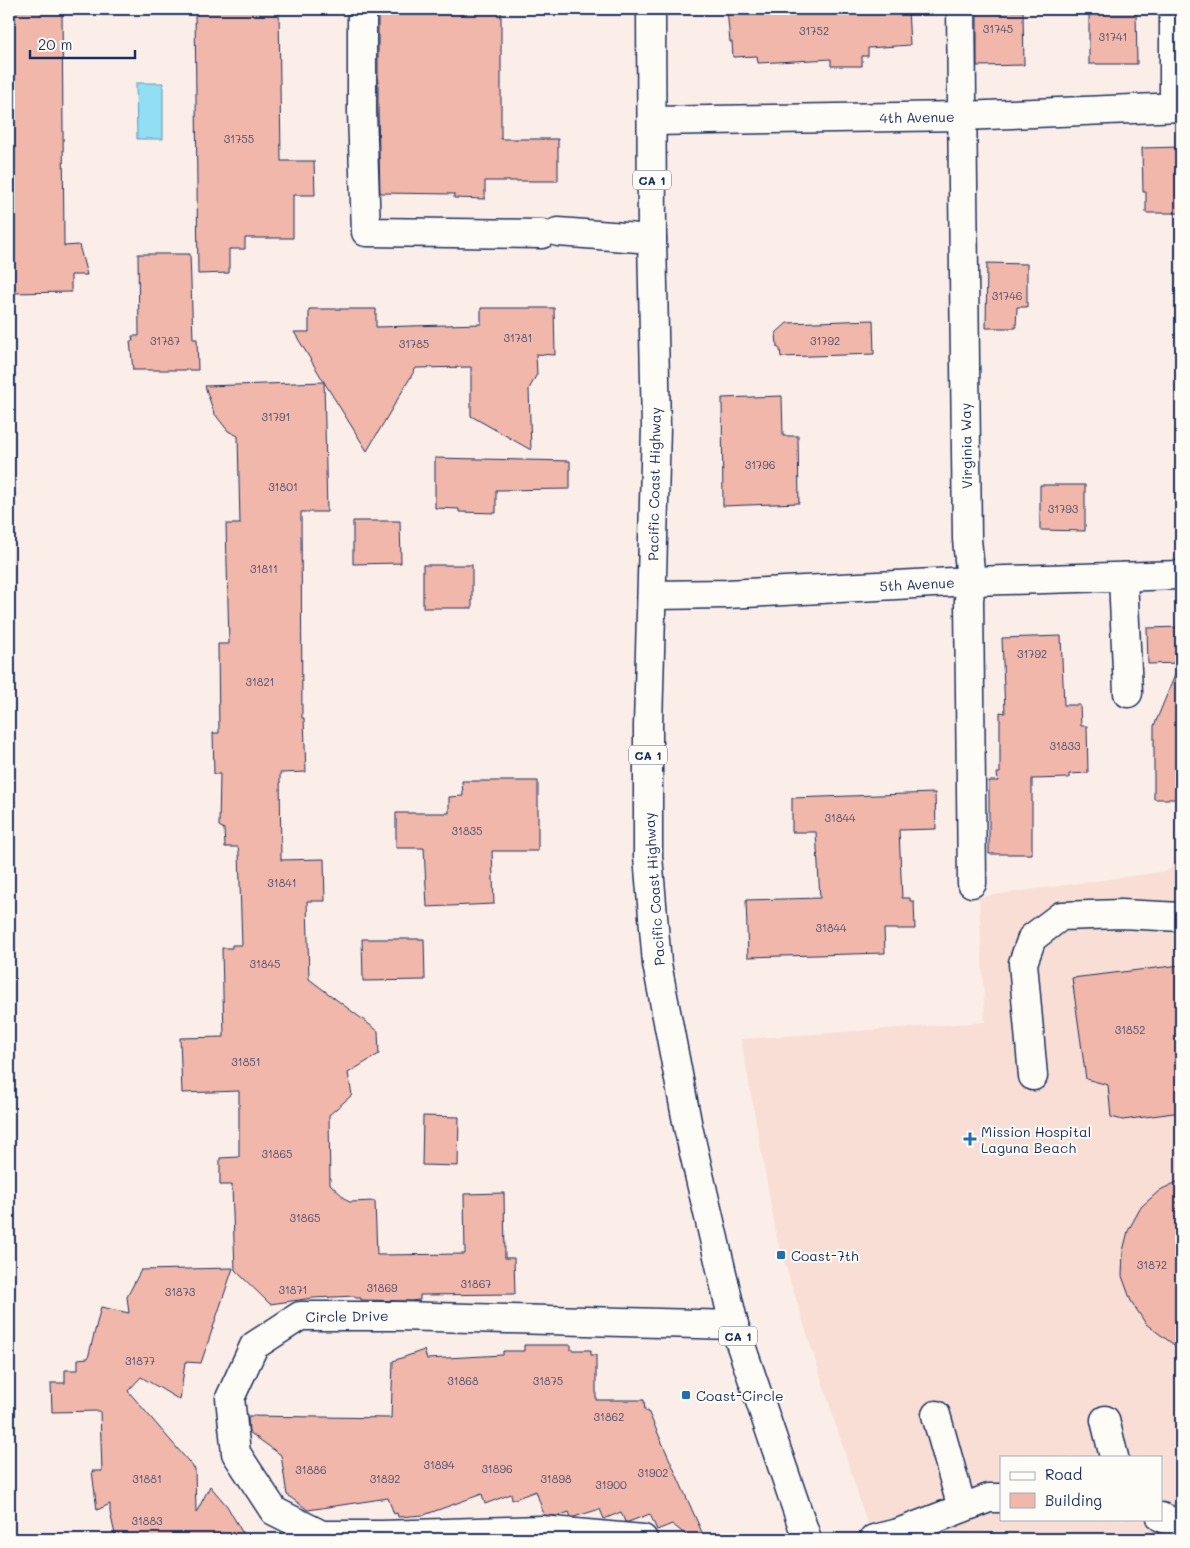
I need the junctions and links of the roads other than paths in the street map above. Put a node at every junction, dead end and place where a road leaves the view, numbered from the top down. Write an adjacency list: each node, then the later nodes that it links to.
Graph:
1 (362, 9): 8 (main road)
2 (651, 9): 7 (main road, Pacific Coast Highway / CA 1)
3 (961, 9): 6 (main road, Virginia Way)
4 (1174, 9): 5 (main road)
5 (1177, 107): 6 (main road, 4th Avenue)
6 (962, 116): 7 (main road, 4th Avenue); 11 (main road, Virginia Way)
7 (652, 121): 8 (main road, Pacific Coast Highway / CA 1)
8 (652, 239): 12 (main road, Pacific Coast Highway / CA 1)
9 (1181, 575): 10 (main road, 5th Avenue)
10 (1123, 577): 11 (main road, 5th Avenue); 13 (main road)
11 (971, 581): 12 (main road, 5th Avenue); 14 (main road, Virginia Way)
12 (652, 596): 17 (main road, Pacific Coast Highway / CA 1)
13 (1128, 693)
14 (972, 883)
15 (1181, 917): 16 (main road)
16 (1034, 1076)
17 (734, 1325): 25 (main road, Circle Drive); 26 (main road, Pacific Coast Highway / CA 1)
18 (936, 1415): 22 (main road)
19 (1105, 1420): 20 (main road)
20 (1114, 1456)
21 (1000, 1498): 22 (main road)
22 (962, 1508): 27 (main road)
23 (1162, 1518): 24 (main road)
24 (1181, 1525)
25 (643, 1539)
26 (807, 1539)
27 (874, 1539)

